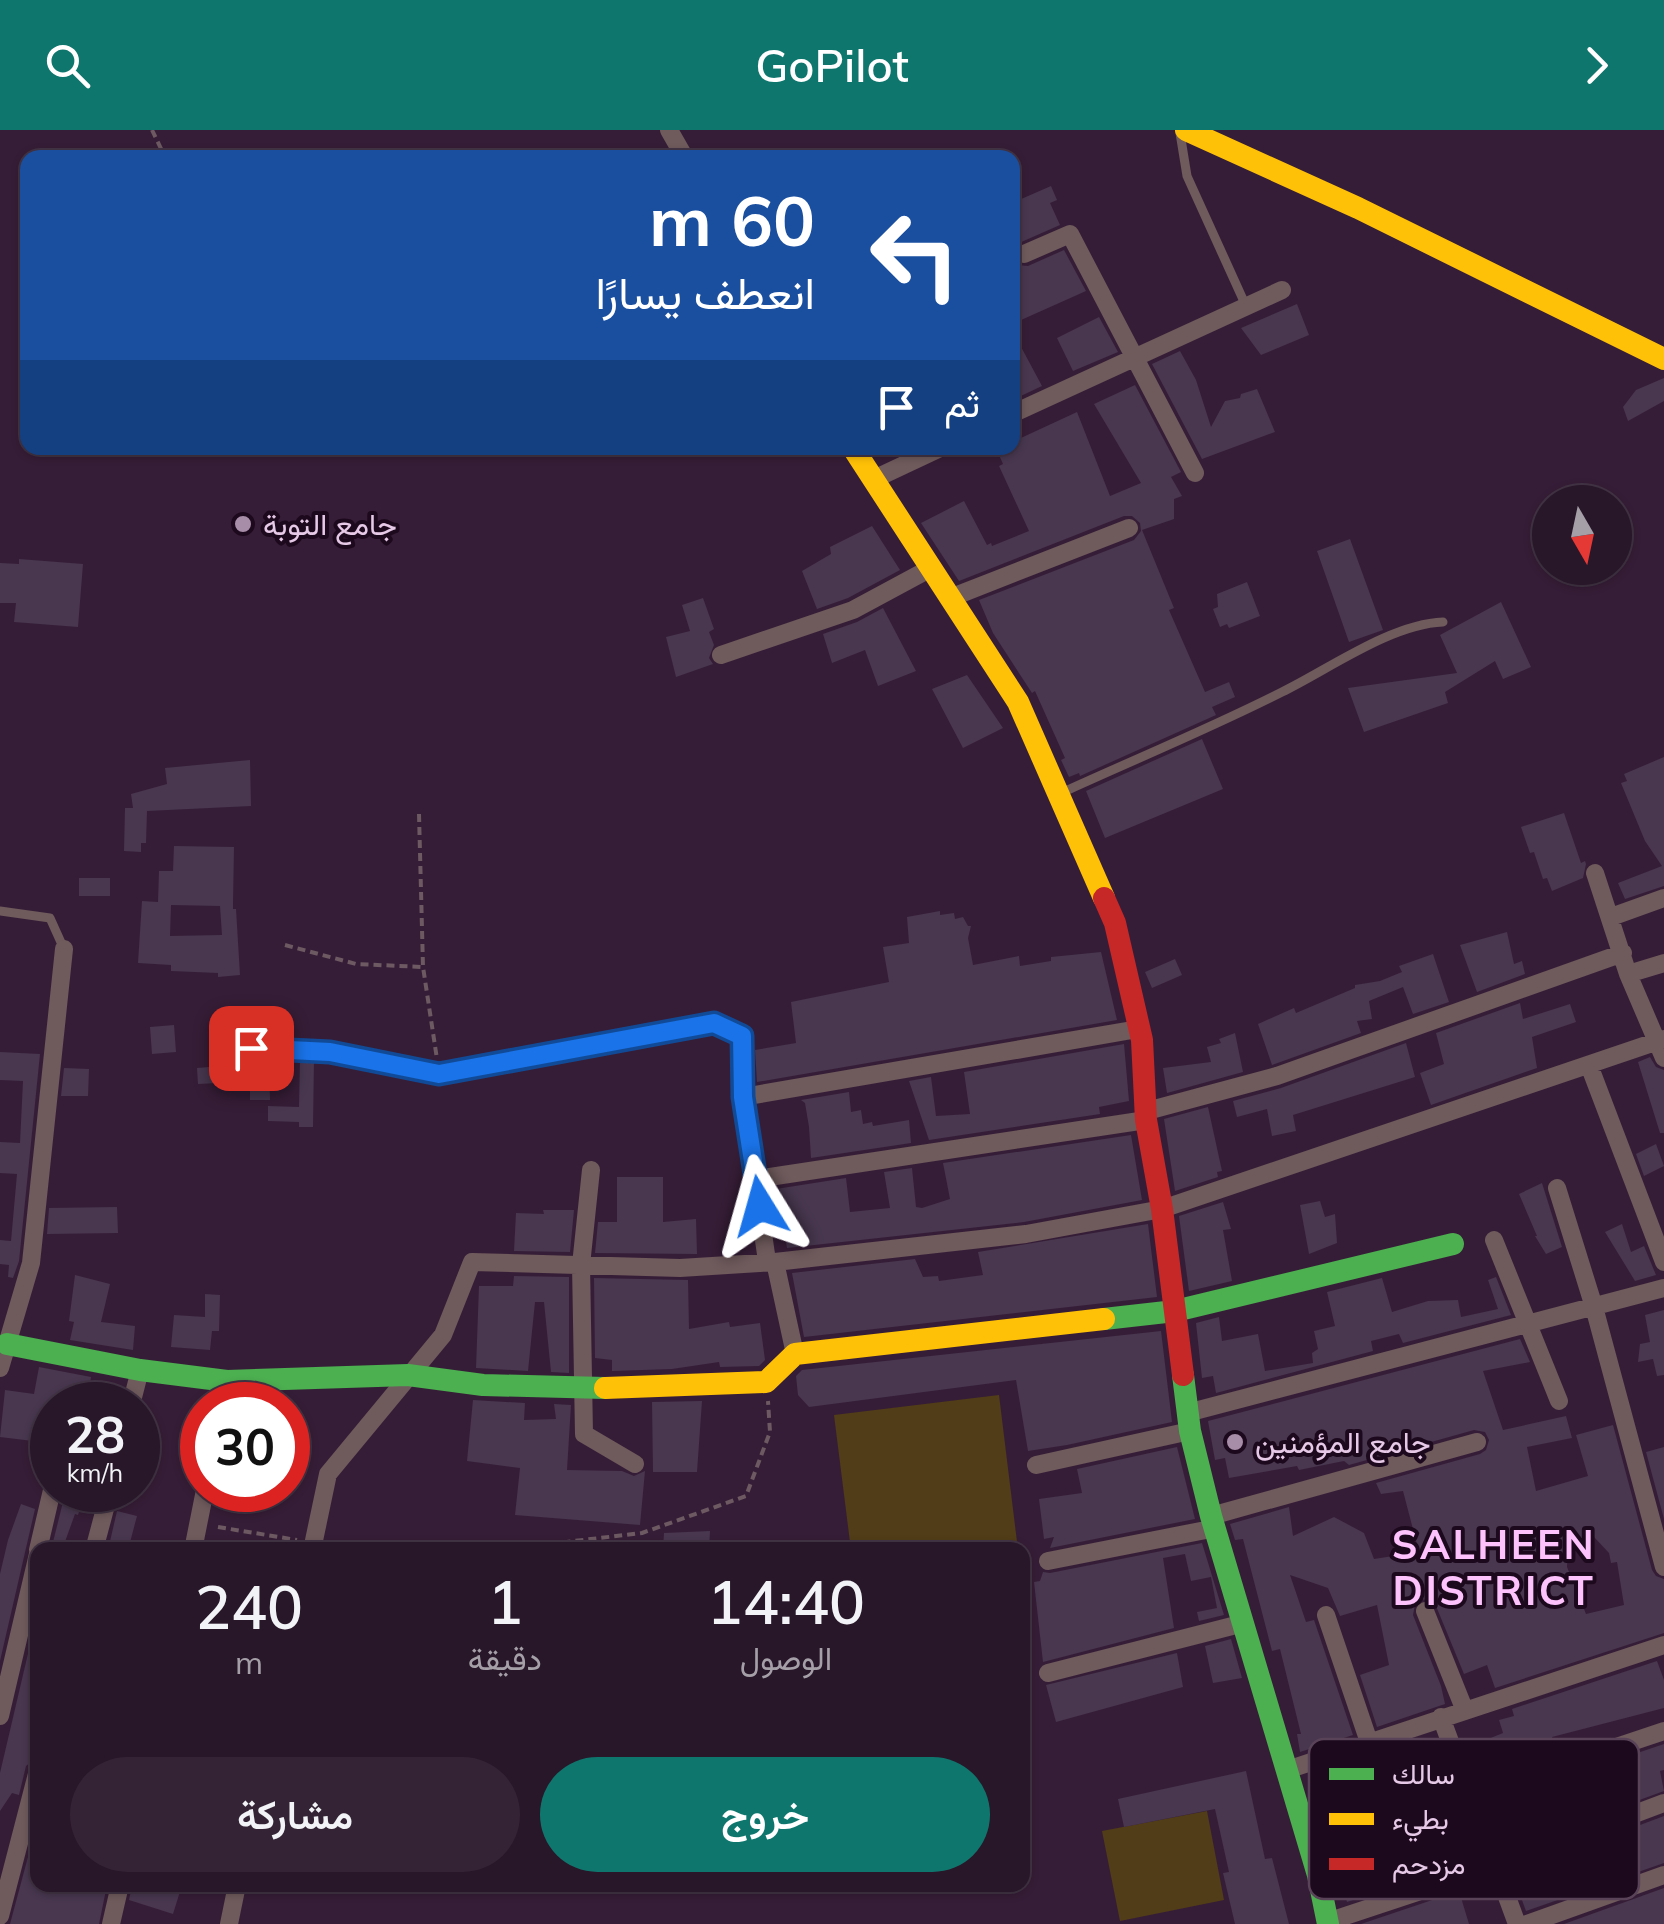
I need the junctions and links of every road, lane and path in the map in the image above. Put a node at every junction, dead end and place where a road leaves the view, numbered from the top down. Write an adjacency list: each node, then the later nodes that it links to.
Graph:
1 (1183, 130): 4 (lane); 6 (street)
2 (1024, 254): 5 (street)
3 (1282, 290): 4 (street)
4 (1246, 306): 5 (street)
5 (1136, 356): 7 (street); 10 (street)
6 (1664, 359)
7 (1020, 410)
8 (857, 455): 11 (street)
9 (925, 455): 11 (street)
10 (1195, 473)
11 (872, 480): 13 (street)
12 (1129, 528): 14 (street)
13 (930, 568): 14 (street); 16 (street)
14 (950, 598): 17 (street)
15 (1443, 622): 17 (lane)
16 (720, 656)
17 (1058, 794): 29 (street)
18 (420, 814): 27 (path)
19 (1595, 872): 22 (street)
20 (1664, 898): 22 (street)
21 (0, 911): 24 (lane)
22 (1611, 917): 25 (street)
23 (285, 945): 27 (path)
24 (64, 949): 50 (street)
25 (1623, 953): 28 (street); 36 (street)
26 (1664, 963): 28 (street)
27 (423, 967): 34 (path)
28 (1628, 974): 31 (street)
29 (1138, 1029): 35 (street); 36 (street)
30 (742, 1036): 34 (lane); 35 (street)
31 (1662, 1046): 33 (street)
32 (251, 1048): 34 (lane)
33 (1589, 1065): 40 (street); 44 (street)
34 (439, 1074)
35 (743, 1097): 38 (street)
36 (1146, 1116): 38 (street); 40 (street)
37 (591, 1170): 45 (street)
38 (756, 1179): 43 (street)
39 (1557, 1188): 47 (street)
40 (1162, 1209): 43 (street); 48 (street)
41 (1494, 1240): 49 (street)
42 (1453, 1244): 48 (street)
43 (771, 1262): 45 (street); 51 (street)
44 (1664, 1262)
45 (581, 1265): 54 (street); 58 (street)
46 (1664, 1288): 47 (street)
47 (1594, 1307): 49 (street); 74 (street)
48 (1175, 1311): 51 (street); 60 (street)
49 (1528, 1324): 59 (street); 60 (street)
50 (7, 1344): 52 (street); 53 (street)
51 (794, 1354): 57 (street)
52 (0, 1368)
53 (140, 1370): 55 (street); 56 (street)
54 (408, 1375): 55 (street); 58 (street); 71 (street)
55 (227, 1381)
56 (137, 1382)
57 (766, 1382): 58 (street); 72 (path)
58 (580, 1389): 62 (street)
59 (1559, 1401)
60 (1189, 1422): 63 (street); 67 (street)
61 (1477, 1442): 67 (street)
62 (634, 1464)
63 (1036, 1465)
64 (47, 1512): 68 (street)
65 (104, 1512): 69 (street)
66 (200, 1512): 70 (street)
67 (1213, 1522): 73 (street); 78 (street)
68 (40, 1542)
69 (96, 1542)
70 (194, 1542)
71 (314, 1542)
72 (562, 1542)
73 (1048, 1561)
74 (1664, 1567)
75 (30, 1587): 82 (street)
76 (1425, 1611): 81 (street)
77 (1326, 1614): 85 (street)
78 (1244, 1622): 80 (street); 90 (street)
79 (1664, 1646): 81 (street)
80 (1048, 1673)
81 (1465, 1710): 83 (street)
82 (0, 1716)
83 (1441, 1718): 86 (street); 87 (street)
84 (1664, 1731): 88 (street)
85 (1368, 1739)
86 (1378, 1739)
87 (1449, 1739)
88 (1639, 1739)
89 (1309, 1762): 90 (street)
90 (1287, 1770): 94 (street)
91 (30, 1801): 102 (street)
92 (1664, 1803): 93 (street)
93 (1639, 1812)
94 (1309, 1845)
95 (1664, 1875): 96 (street)
96 (1639, 1884)
97 (119, 1892): 104 (street)
98 (236, 1892): 105 (street)
99 (1399, 1899): 103 (street)
100 (1508, 1899): 106 (street)
101 (1597, 1899): 107 (street)
102 (0, 1916)
103 (1328, 1923)
104 (112, 1924)
105 (229, 1924)
106 (1517, 1924)
107 (1527, 1924)

